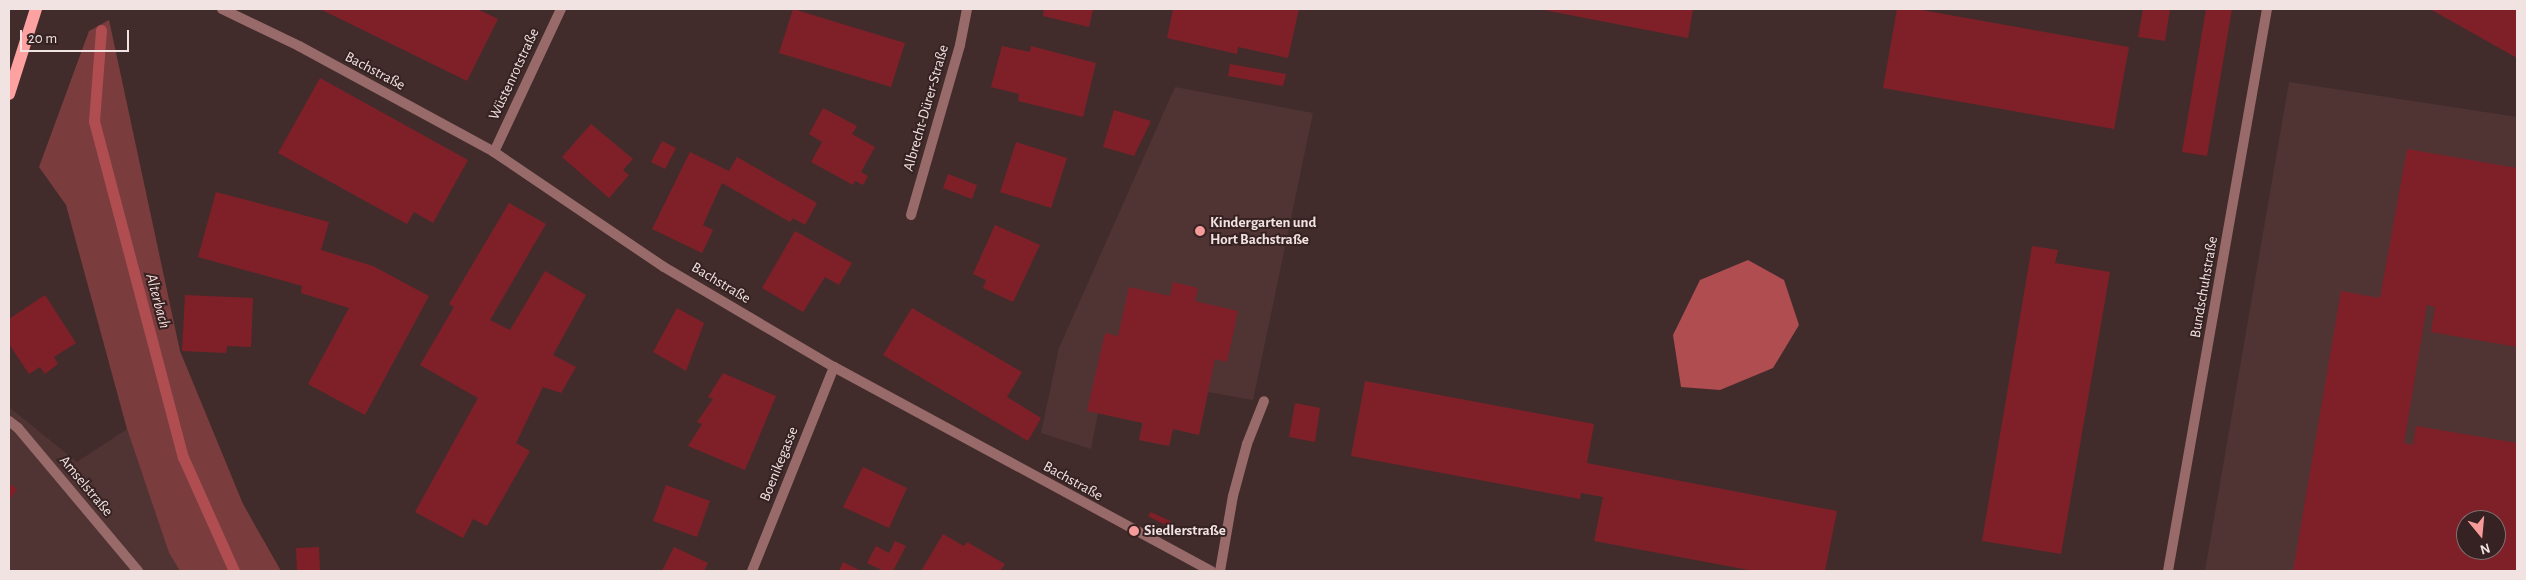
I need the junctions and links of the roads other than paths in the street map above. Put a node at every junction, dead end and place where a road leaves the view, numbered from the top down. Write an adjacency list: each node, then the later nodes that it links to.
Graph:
1 (36, 9): 6 (main road)
2 (222, 9): 7 (street, Bachstraße)
3 (561, 9): 7 (street, Wüstenrotstraße)
4 (966, 9): 8 (street, Albrecht-Dürer-Straße)
5 (2267, 9): 16 (street, Bundschuhstraße)
6 (9, 94)
7 (494, 152): 9 (street, Bachstraße)
8 (911, 215)
9 (834, 367): 13 (street, Boenikegasse); 14 (street, Bachstraße)
10 (1264, 401): 15 (street)
11 (9, 421): 12 (street, Amselstraße)
12 (138, 571)
13 (752, 571)
14 (1211, 571)
15 (1220, 571)
16 (2168, 571)

